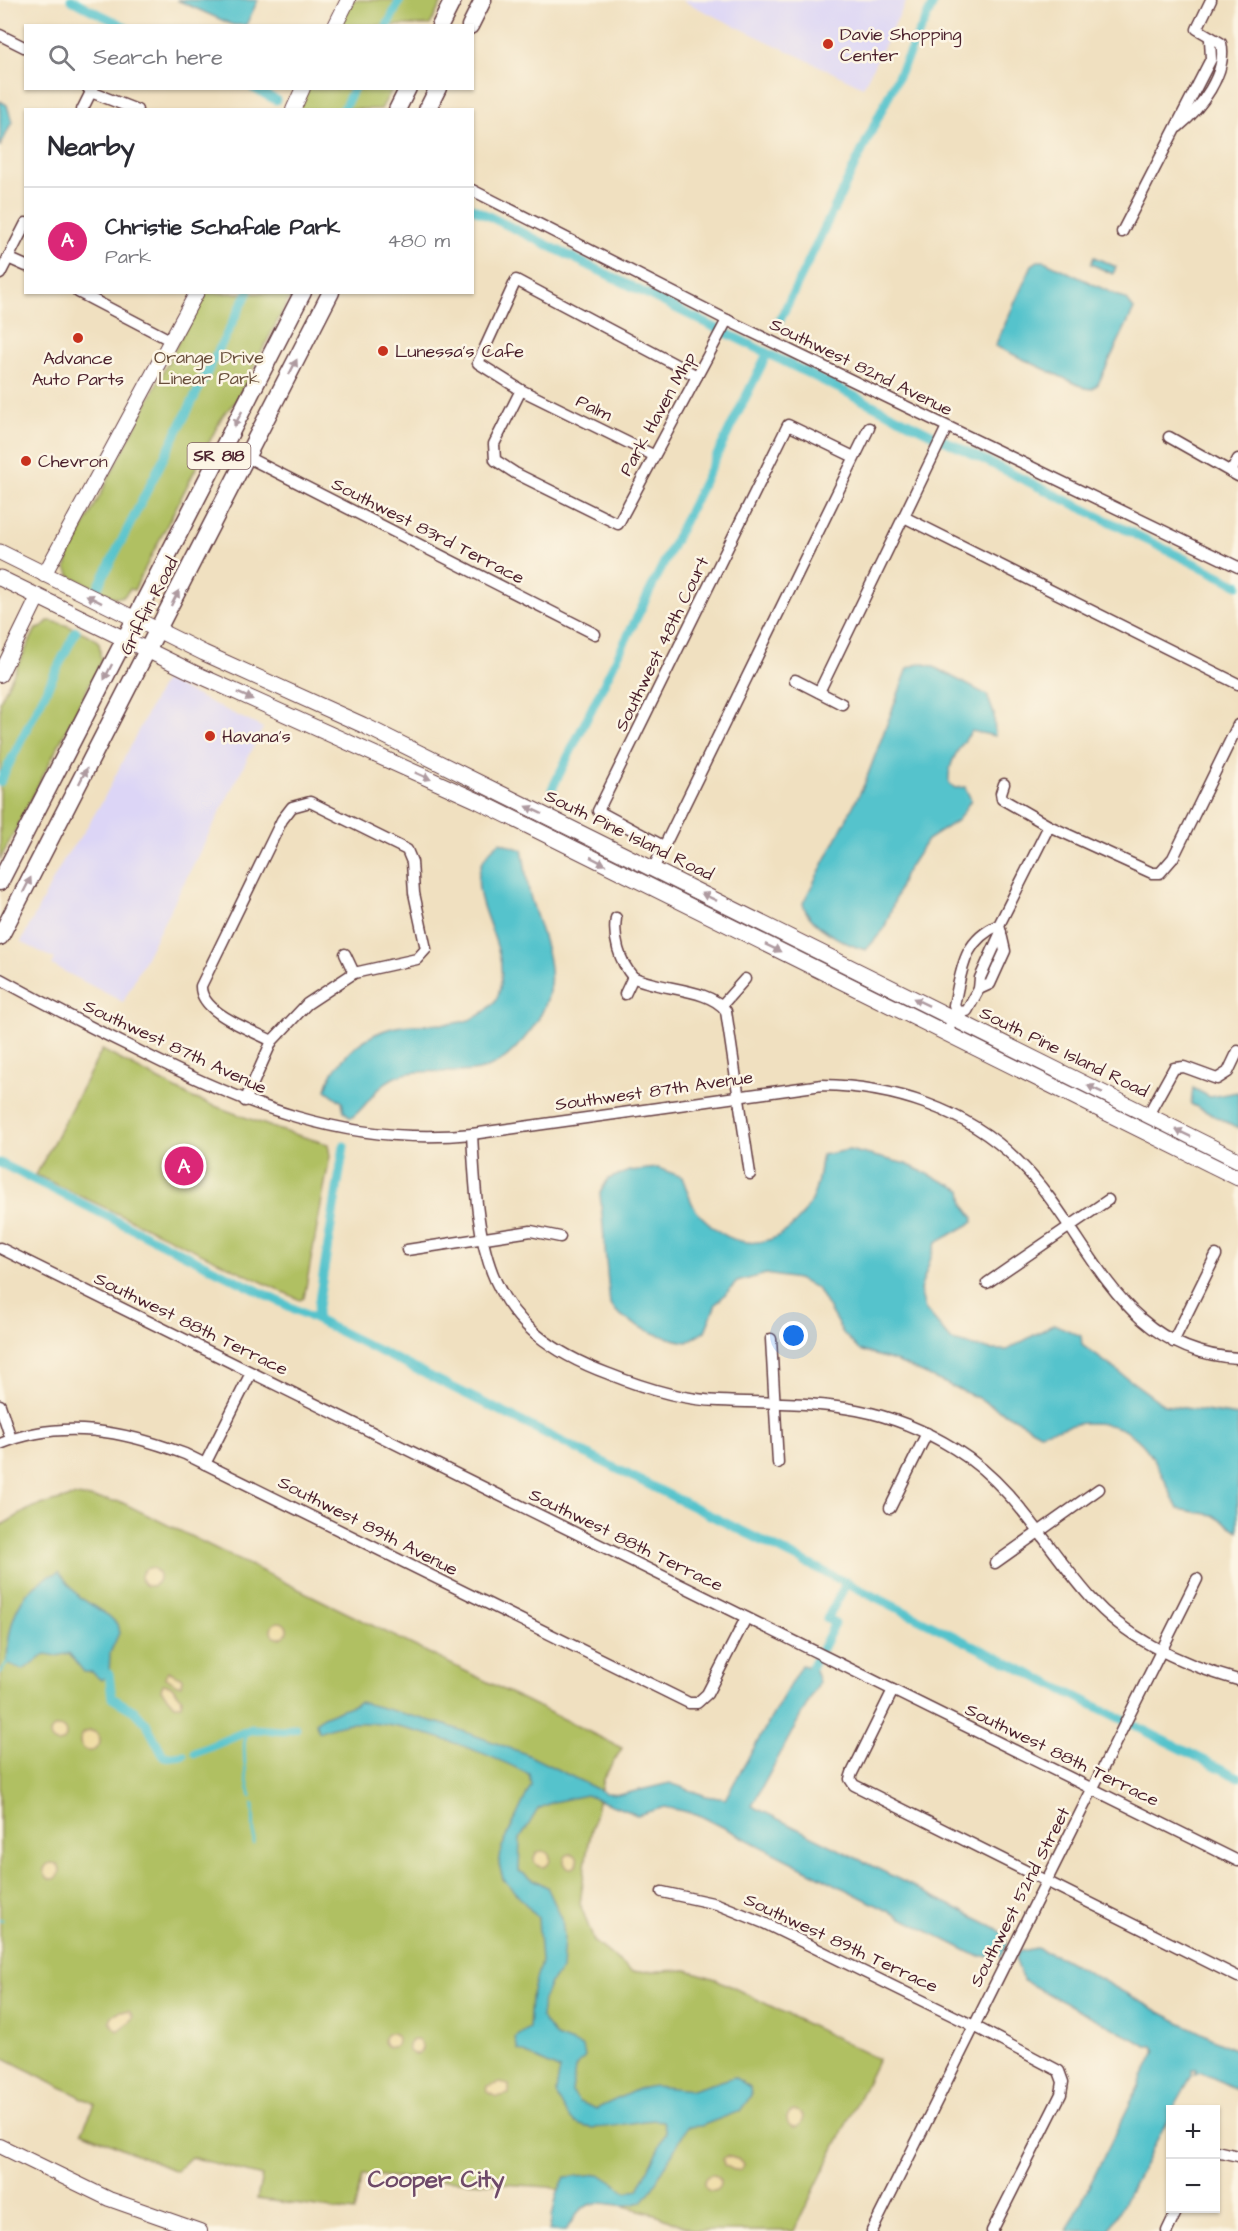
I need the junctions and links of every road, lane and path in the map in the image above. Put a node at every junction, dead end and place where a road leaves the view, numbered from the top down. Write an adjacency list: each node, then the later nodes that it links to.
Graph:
1 (348, 0): 5 (street)
2 (453, 0): 6 (main road)
3 (483, 0): 7 (main road)
4 (1211, 0): 9 (street)
5 (336, 24)
6 (441, 24)
7 (471, 24)
8 (0, 35): 10 (street)
9 (1210, 39): 11 (street); 15 (street)
10 (24, 47)
11 (1196, 87): 15 (street); 20 (street)
12 (89, 90): 16 (street); 17 (street)
13 (302, 90): 18 (street)
14 (437, 90): 19 (main road)
15 (1208, 92): 20 (street)
16 (83, 108)
17 (132, 108)
18 (294, 108)
19 (428, 108)
20 (1173, 131): 23 (street)
21 (474, 191): 31 (street, Southwest 82nd Avenue)
22 (24, 227): 24 (street)
23 (1122, 232)
24 (8, 258): 25 (street); 26 (street)
25 (24, 265)
26 (0, 273)
27 (196, 294): 32 (street)
28 (302, 294): 49 (main road, Griffin Road / SR 818, one-way to 49)
29 (330, 294): 39 (main road, Griffin Road / SR 818, one-way to 29)
30 (96, 296): 32 (street)
31 (727, 321): 33 (street, Park Haven Mhp); 36 (street, Southwest 82nd Avenue)
32 (170, 340): 46 (street)
33 (697, 376): 34 (street, Palm); 38 (street, Park Haven Mhp)
34 (521, 390): 38 (street, Palm); 38 (street, Park Haven Mhp)
35 (869, 428): 40 (street)
36 (945, 431): 43 (street); 45 (street, Southwest 82nd Avenue)
37 (1169, 437): 42 (street)
38 (653, 455)
39 (247, 457): 50 (main road, Griffin Road / SR 818, one-way to 39); 51 (street, Southwest 83rd Terrace)
40 (854, 457): 62 (street); 62 (street, Southwest 48th Court)
41 (1238, 459): 42 (street)
42 (1235, 474)
43 (904, 517): 56 (street); 57 (street)
44 (0, 552): 46 (main road, South Pine Island Road)
45 (1238, 567)
46 (44, 575): 49 (main road, South Pine Island Road, one-way to 46)
47 (0, 578): 48 (main road, South Pine Island Road)
48 (38, 597): 52 (main road, South Pine Island Road); 54 (street)
49 (135, 620): 50 (main road, South Pine Island Road); 52 (main road, Griffin Road / SR 818)
50 (158, 631): 53 (main road, Griffin Road / SR 818); 63 (main road, South Pine Island Road, one-way to 50)
51 (595, 634)
52 (118, 636): 53 (main road, South Pine Island Road); 64 (main road, Griffin Road / SR 818, one-way to 64)
53 (148, 650): 68 (main road, South Pine Island Road, one-way to 68); 69 (main road, Griffin Road / SR 818, one-way to 53)
54 (0, 675)
55 (795, 680): 57 (street)
56 (1238, 684)
57 (819, 692): 58 (street)
58 (842, 704)
59 (1238, 725): 61 (street)
60 (1004, 784): 61 (street)
61 (1049, 825): 67 (street)
62 (663, 846): 63 (street)
63 (653, 869): 66 (main road, South Pine Island Road, one-way to 63)
64 (0, 882)
65 (616, 918): 75 (street)
66 (752, 918): 68 (main road); 81 (main road, South Pine Island Road, one-way to 66)
67 (1000, 929): 70 (street); 72 (street); 73 (street)
68 (744, 933): 82 (main road, South Pine Island Road, one-way to 82)
69 (0, 937)
70 (976, 942): 72 (street); 81 (street)
71 (345, 954): 74 (street)
72 (990, 956): 73 (street); 78 (street)
73 (1000, 964): 78 (street)
74 (354, 973): 83 (street); 83 (street)
75 (633, 977): 79 (street); 80 (street)
76 (0, 979): 86 (street, Southwest 87th Avenue)
77 (745, 979): 80 (street)
78 (979, 989): 81 (street)
79 (625, 994)
80 (722, 1005): 85 (street)
81 (956, 1016): 82 (street); 87 (main road, South Pine Island Road, one-way to 81)
82 (946, 1034): 91 (main road, South Pine Island Road)
83 (272, 1041): 86 (street)
84 (1238, 1051): 87 (street)
85 (739, 1095): 88 (street, Southwest 87th Avenue); 90 (street); 93 (street, Southwest 87th Avenue)
86 (245, 1101): 88 (street, Southwest 87th Avenue)
87 (1148, 1115): 89 (main road, South Pine Island Road, one-way to 87)
88 (472, 1134): 95 (street)
89 (1238, 1160)
90 (750, 1174)
91 (1238, 1178)
92 (1108, 1200): 93 (street)
93 (1070, 1226): 99 (street); 101 (street, Southwest 87th Avenue)
94 (560, 1237): 95 (street)
95 (481, 1239): 97 (street); 104 (street)
96 (0, 1248): 103 (street, Southwest 88th Terrace)
97 (406, 1250)
98 (1216, 1255): 101 (street)
99 (987, 1283)
100 (771, 1339): 104 (street)
101 (1173, 1342): 102 (street, Southwest 87th Avenue)
102 (1238, 1358)
103 (251, 1373): 110 (street); 116 (street, Southwest 88th Terrace)
104 (775, 1402): 106 (street); 109 (street)
105 (0, 1405): 107 (street)
106 (927, 1433): 112 (street); 113 (street)
107 (11, 1439): 108 (street, Southwest 89th Avenue); 110 (street, Southwest 89th Avenue)
108 (0, 1444)
109 (778, 1462)
110 (205, 1464): 116 (street, Southwest 89th Avenue)
111 (1099, 1490): 113 (street)
112 (890, 1508)
113 (1040, 1531): 114 (street); 117 (street)
114 (995, 1563)
115 (1197, 1578): 117 (street, Southwest 52nd Street)
116 (746, 1618): 119 (street, Southwest 88th Terrace)
117 (1161, 1650): 118 (street); 120 (street, Southwest 52nd Street)
118 (1238, 1680)
119 (893, 1690): 120 (street, Southwest 88th Terrace); 122 (street)
120 (1092, 1789): 121 (street, Southwest 88th Terrace); 122 (street, Southwest 52nd Street)
121 (1238, 1861)
122 (1046, 1882): 124 (street); 125 (street, Southwest 52nd Street)
123 (662, 1892): 125 (street, Southwest 89th Terrace)
124 (1238, 1977)
125 (974, 2026): 131 (street, Southwest 52nd Street); 132 (street, Southwest 89th Terrace)
126 (1, 2149): 130 (street)
127 (1220, 2152): 128 (street)
128 (1238, 2156)
129 (1176, 2213): 133 (street)
130 (200, 2231)
131 (872, 2231)
132 (992, 2231)
133 (1167, 2231)

